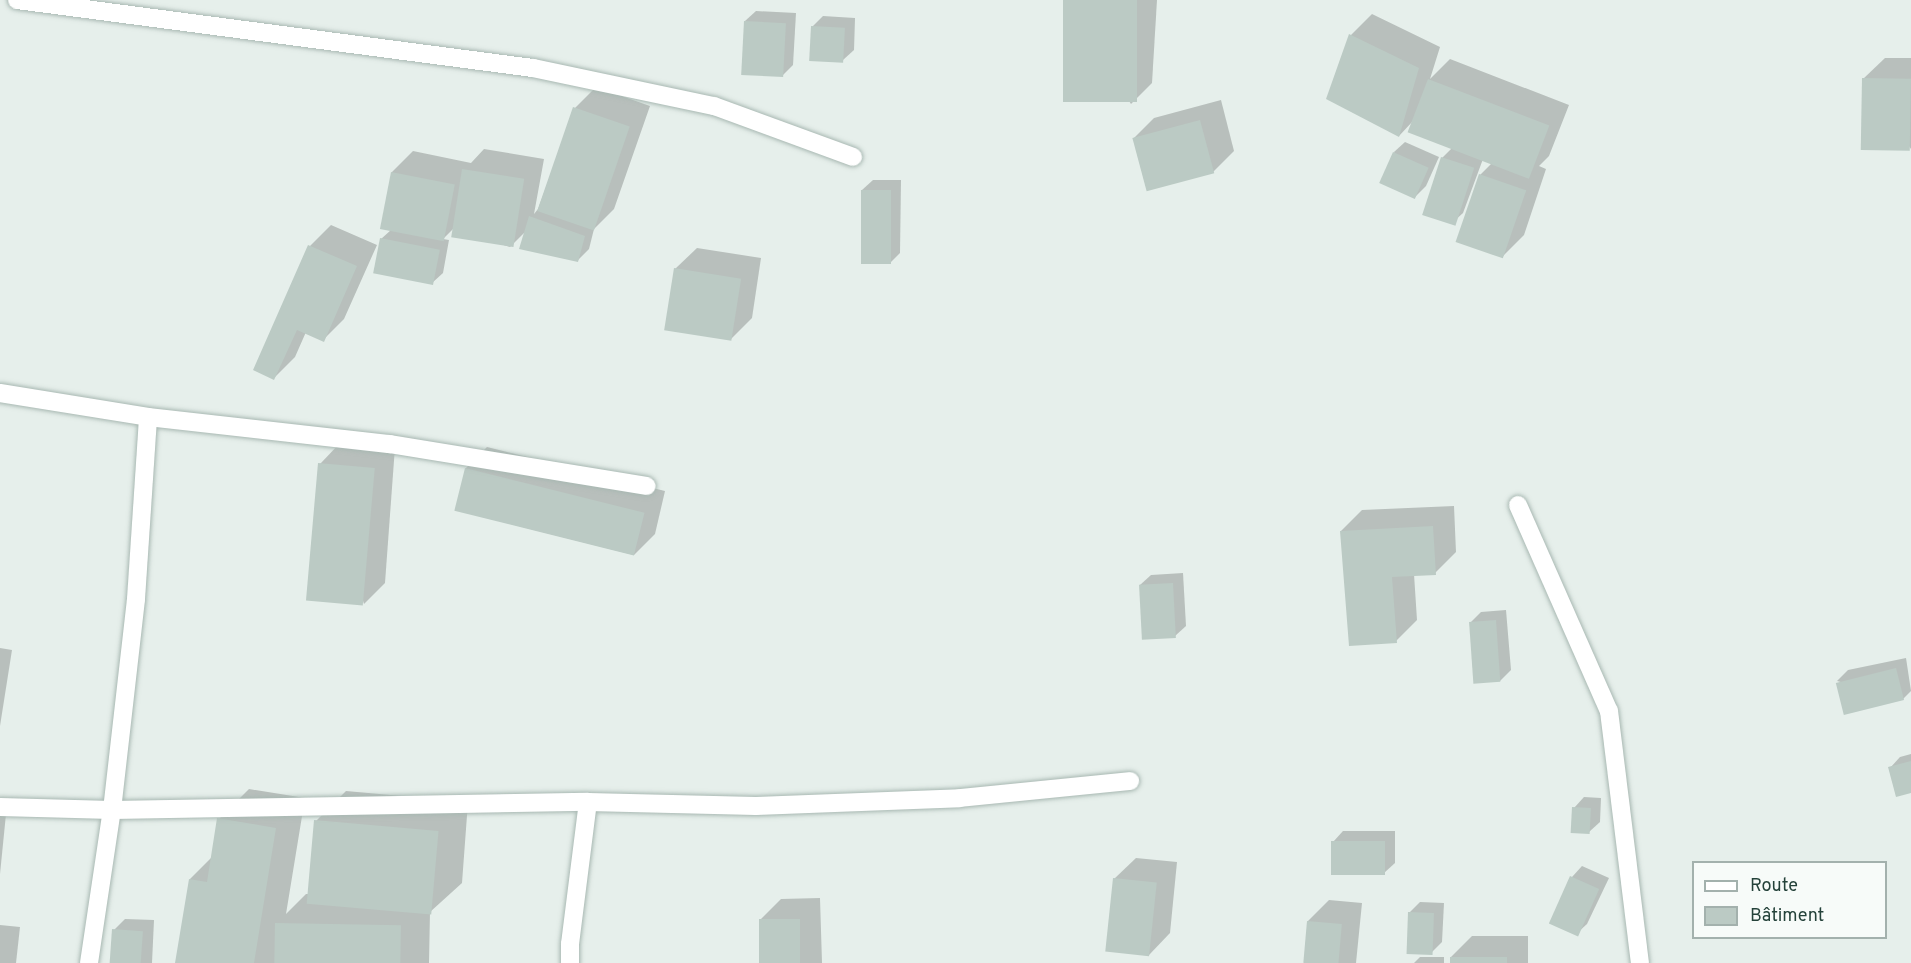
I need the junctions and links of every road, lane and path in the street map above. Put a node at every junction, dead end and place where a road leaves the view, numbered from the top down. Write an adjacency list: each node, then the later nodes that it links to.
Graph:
1 (17, 0): 2 (street)
2 (854, 157)
3 (0, 393): 4 (street)
4 (148, 417): 5 (street); 10 (street)
5 (647, 486)
6 (1518, 504): 13 (street)
7 (1130, 781): 8 (street)
8 (588, 802): 10 (street); 12 (street)
9 (0, 807): 10 (street)
10 (112, 810): 11 (street)
11 (88, 963)
12 (570, 963)
13 (1640, 963)

